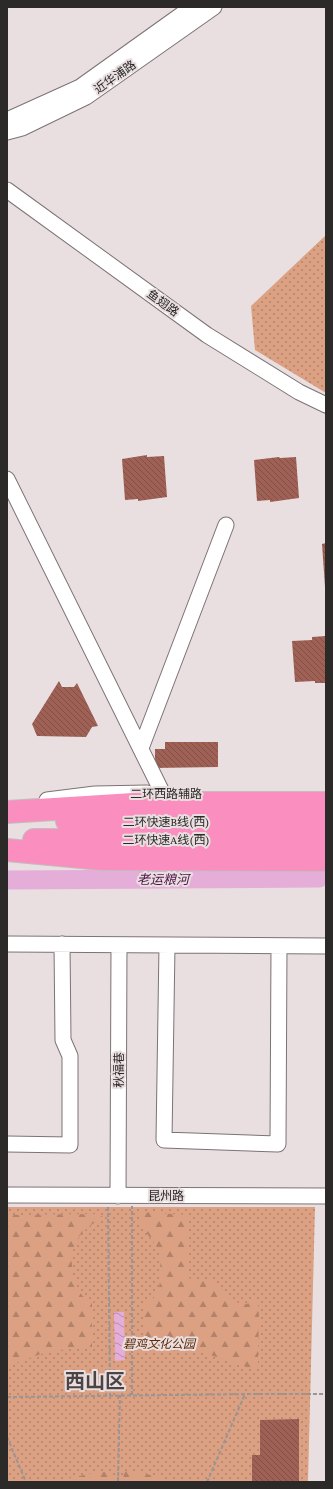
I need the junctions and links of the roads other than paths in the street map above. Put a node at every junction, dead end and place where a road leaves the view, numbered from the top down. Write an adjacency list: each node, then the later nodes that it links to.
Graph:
1 (192, 7): 3 (street, 近华浦路)
2 (214, 7): 4 (street, 近华浦路)
3 (10, 115)
4 (7, 132)
5 (7, 190): 6 (street, 鱼翅路)
6 (326, 405)
7 (7, 479): 8 (street)
8 (13, 506): 10 (street)
9 (226, 526): 10 (street)
10 (141, 748): 12 (street)
11 (326, 794): 12 (street, 二环西路辅路)
12 (169, 798): 13 (highway); 14 (highway)
13 (326, 803)
14 (7, 810)
15 (7, 821): 16 (highway, 二环快速B线(西))
16 (326, 822)
17 (7, 840): 18 (highway, 二环快速A线(西))
18 (326, 841)
19 (7, 850): 20 (highway)
20 (326, 860)
21 (7, 944): 22 (street)
22 (62, 944): 23 (street); 27 (street)
23 (119, 945): 24 (street); 29 (street, 秋福巷)
24 (167, 945): 25 (street); 25 (street)
25 (279, 946): 26 (street)
26 (326, 946)
27 (7, 1144)
28 (7, 1195): 29 (street, 昆州路)
29 (119, 1196): 30 (street, 昆州路)
30 (326, 1196)

